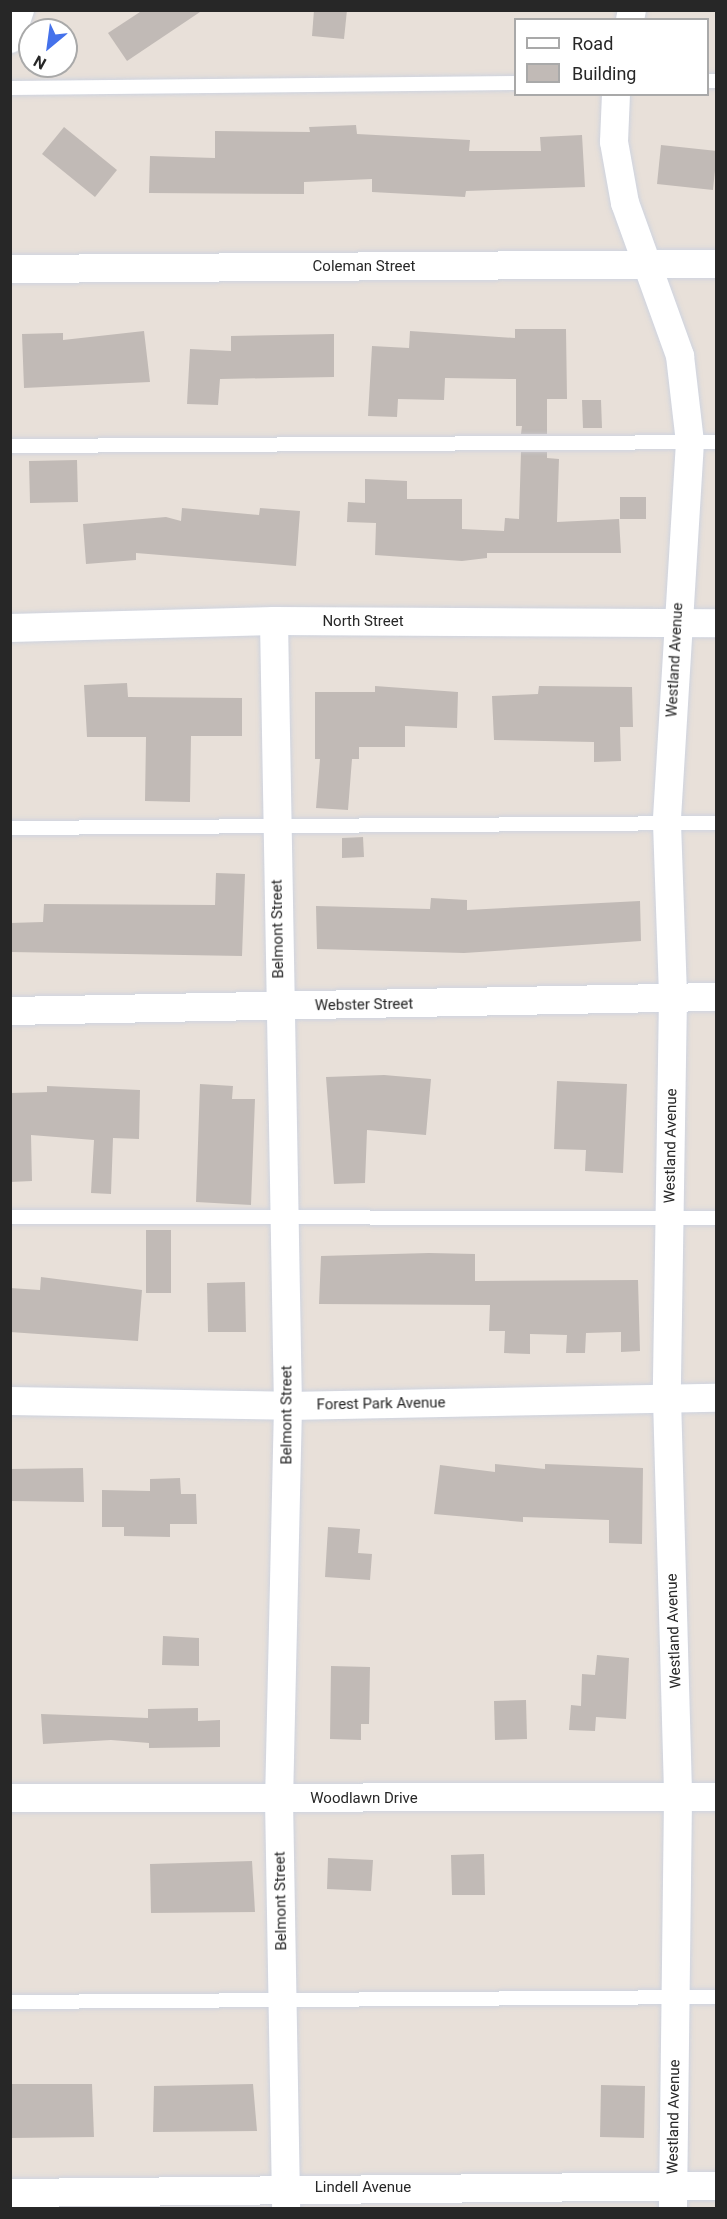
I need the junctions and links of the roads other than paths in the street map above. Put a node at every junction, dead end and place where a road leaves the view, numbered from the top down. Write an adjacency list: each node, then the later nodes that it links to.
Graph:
1 (20, 10): 2 (street)
2 (10, 39)
3 (514, 83): 4 (lane)
4 (10, 88)
5 (616, 96): 7 (street, Westland Avenue)
6 (717, 264): 7 (street, Coleman Street)
7 (646, 266): 8 (street, Coleman Street); 9 (street, Westland Avenue)
8 (10, 269)
9 (703, 442): 10 (lane); 13 (street, Westland Avenue)
10 (10, 446)
11 (274, 621): 13 (street, North Street); 14 (street, North Street); 17 (street, Belmont Street)
12 (717, 623): 13 (street, North Street)
13 (676, 624): 16 (street, Westland Avenue)
14 (10, 628)
15 (717, 823): 16 (lane)
16 (667, 824): 17 (lane); 19 (street, Westland Avenue)
17 (276, 825): 18 (lane); 21 (street, Belmont Street)
18 (10, 828)
19 (673, 997): 20 (street, Webster Street); 21 (street, Webster Street); 26 (street, Westland Avenue)
20 (717, 997)
21 (279, 1007): 22 (street, Webster Street); 24 (street, Belmont Street)
22 (10, 1011)
23 (10, 1217): 24 (lane)
24 (284, 1217): 26 (lane); 30 (street, Belmont Street)
25 (717, 1218): 26 (lane)
26 (670, 1219): 27 (street, Westland Avenue)
27 (667, 1398): 28 (street, Forest Park Avenue); 30 (street, Forest Park Avenue); 31 (street, Westland Avenue)
28 (717, 1398)
29 (10, 1401): 30 (street, Forest Park Avenue)
30 (288, 1406): 34 (street, Belmont Street)
31 (678, 1797): 32 (street, Woodlawn Drive); 34 (street, Woodlawn Drive); 36 (street, Westland Avenue)
32 (717, 1797)
33 (10, 1798): 34 (street, Woodlawn Drive)
34 (279, 1799): 37 (street, Belmont Street)
35 (717, 1996): 36 (lane)
36 (675, 1997): 37 (lane); 42 (street, Westland Avenue)
37 (282, 1999): 38 (lane); 41 (street, Belmont Street)
38 (10, 2002)
39 (717, 2186): 42 (street, Lindell Avenue)
40 (10, 2193): 41 (street, Lindell Avenue)
41 (286, 2198): 42 (street, Lindell Avenue)
42 (673, 2198)

